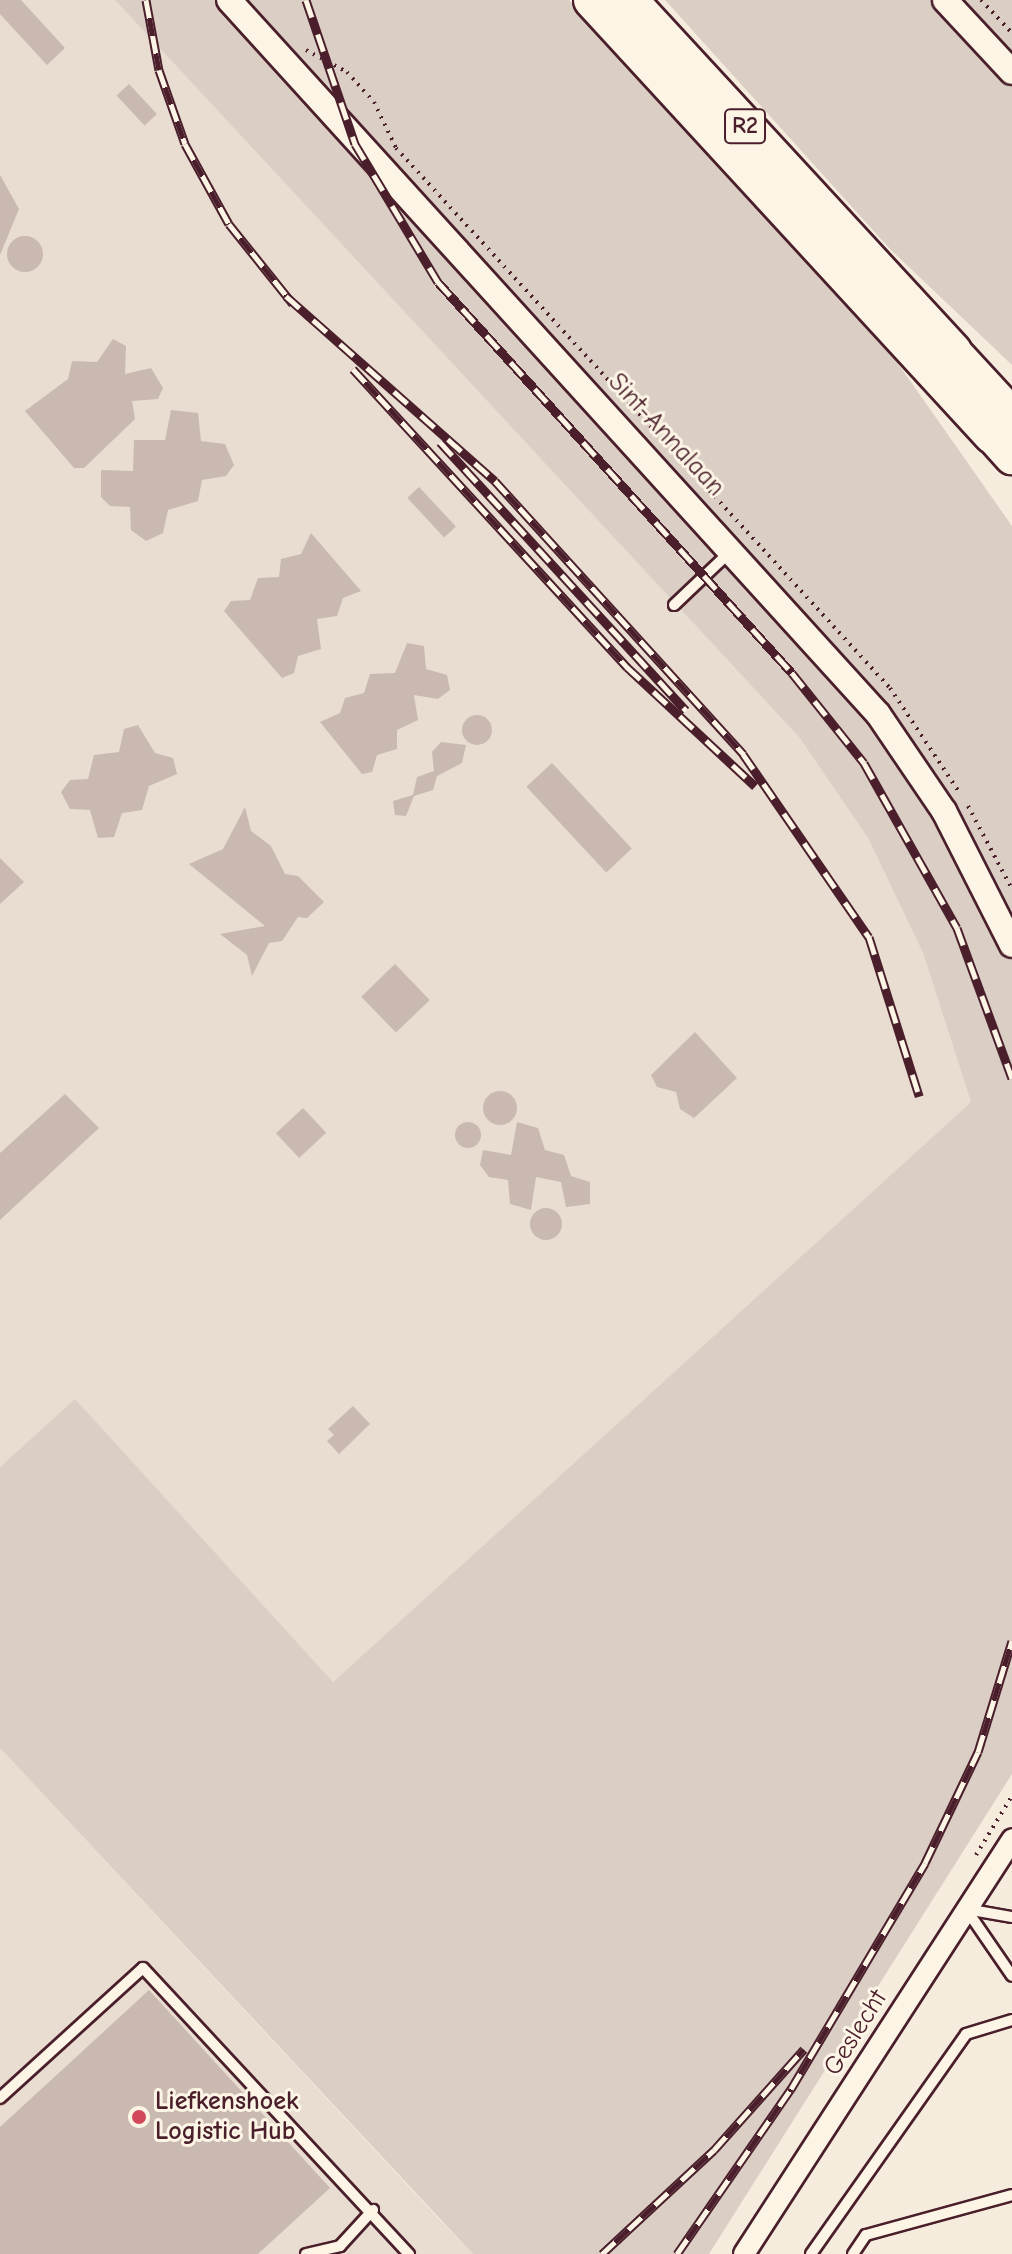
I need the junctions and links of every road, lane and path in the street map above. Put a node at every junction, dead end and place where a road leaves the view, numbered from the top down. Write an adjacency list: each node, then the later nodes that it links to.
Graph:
1 (229, 0): 10 (street, Sint-Annalaan)
2 (592, 0): 9 (highway, R2)
3 (629, 0): 8 (highway, R2)
4 (945, 0): 7 (street)
5 (981, 0): 6 (path)
6 (1012, 33)
7 (1012, 72)
8 (953, 351): 9 (highway, R2)
9 (1005, 436)
10 (733, 549): 11 (lane); 12 (street, Sint-Annalaan)
11 (674, 605)
12 (1012, 945)
13 (1012, 1839): 14 (street, Geslecht)
14 (966, 1909): 15 (lane); 16 (lane); 23 (street, Geslecht)
15 (1012, 1917)
16 (1012, 1976)
17 (1012, 2020): 24 (lane)
18 (0, 2098): 20 (lane)
19 (1012, 2195): 25 (lane)
20 (373, 2210): 21 (lane); 22 (lane)
21 (306, 2254)
22 (409, 2254)
23 (744, 2254)
24 (811, 2254)
25 (853, 2254)

